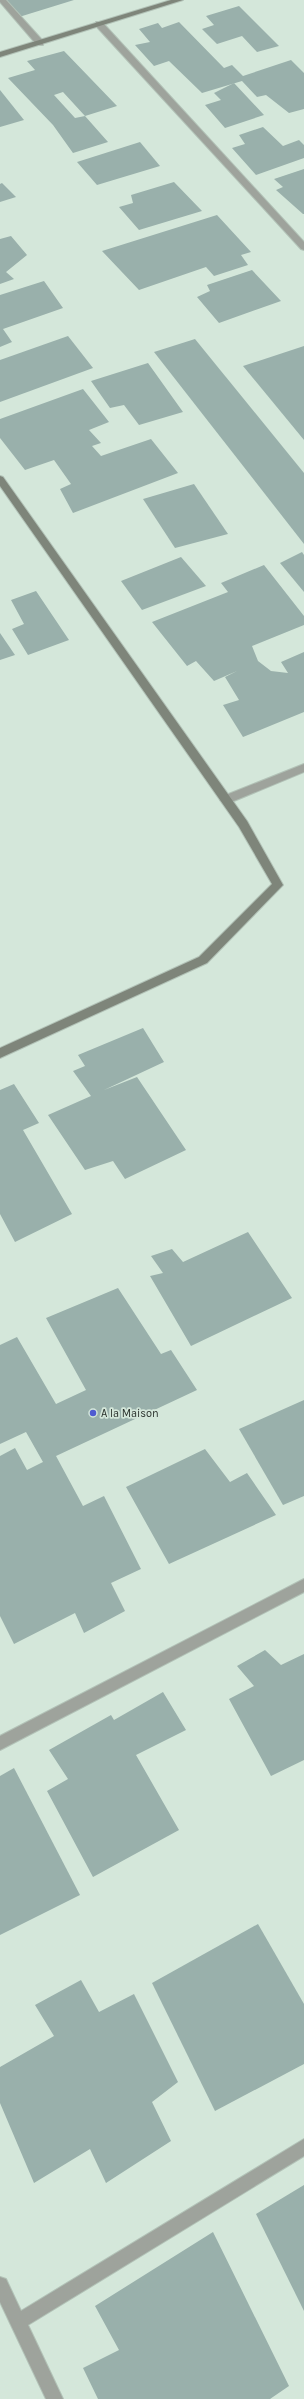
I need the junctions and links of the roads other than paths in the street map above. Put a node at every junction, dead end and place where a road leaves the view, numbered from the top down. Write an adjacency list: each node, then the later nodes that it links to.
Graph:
1 (2, 0): 4 (street)
2 (179, 0): 3 (street)
3 (99, 24): 4 (street); 6 (street)
4 (40, 43): 5 (street)
5 (0, 55)
6 (304, 247)
7 (0, 479): 9 (street)
8 (304, 768): 9 (street)
9 (225, 800): 10 (street)
10 (0, 1053)
11 (304, 1585): 12 (street)
12 (0, 1743)
13 (304, 2147): 15 (street)
14 (0, 2285): 15 (street)
15 (19, 2321): 16 (street)
16 (55, 2399)

